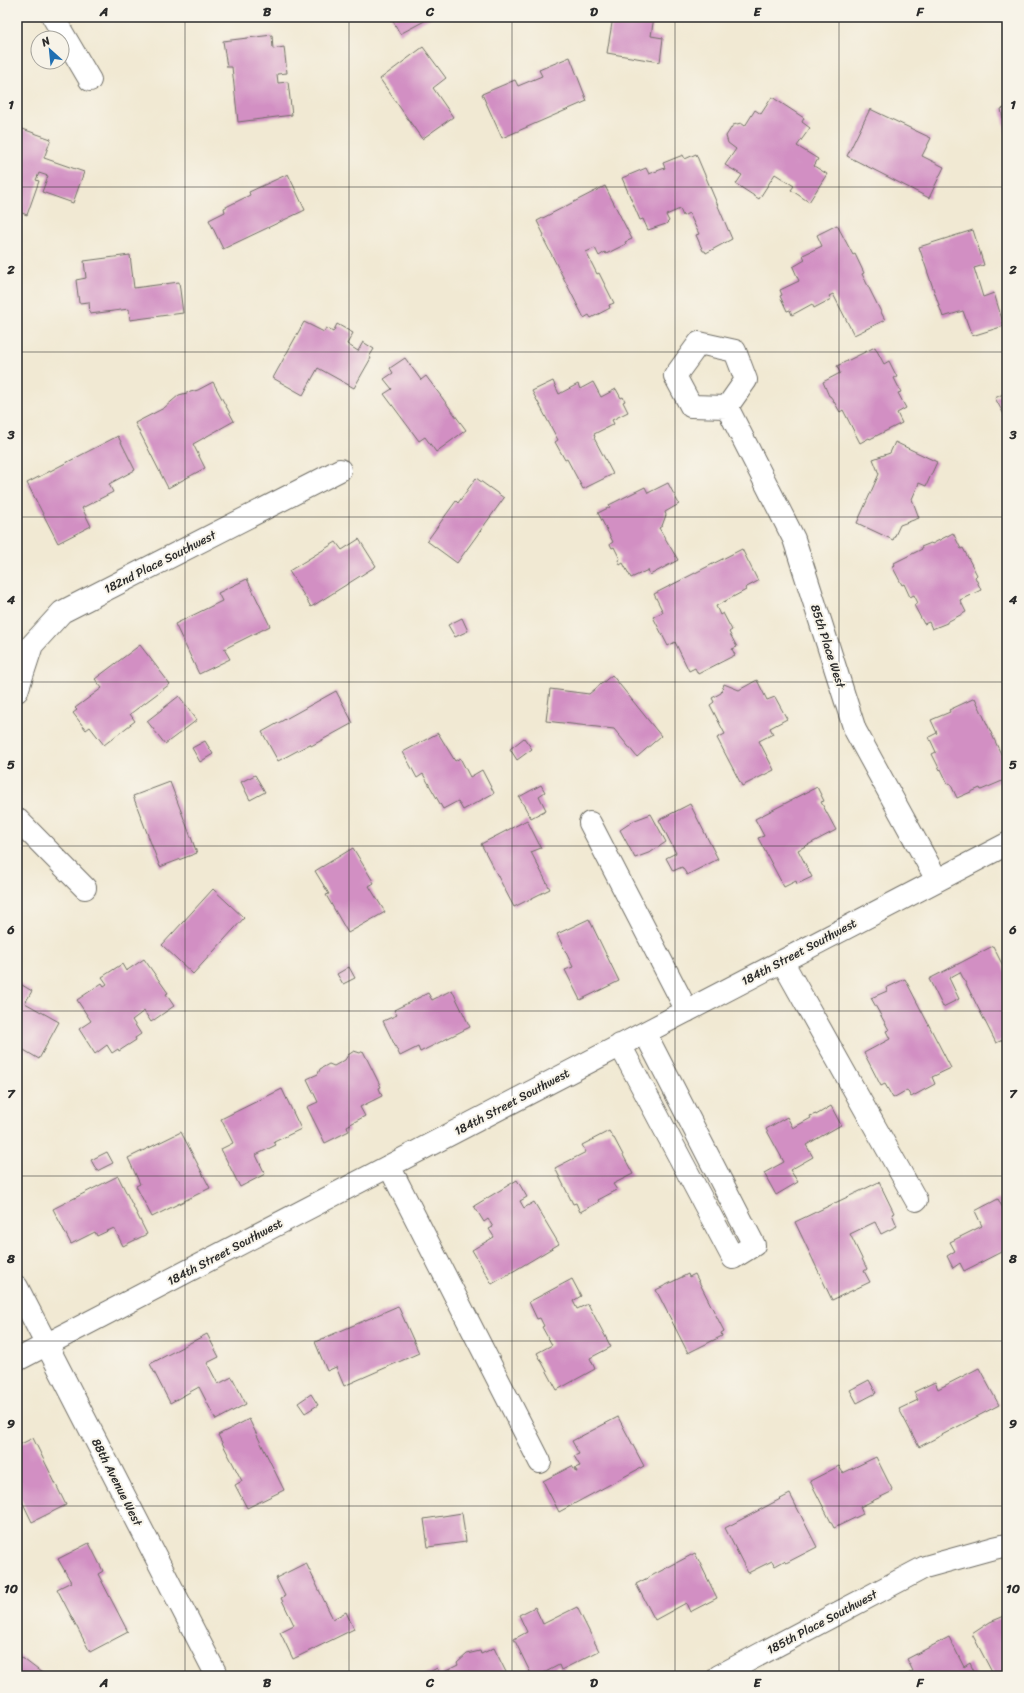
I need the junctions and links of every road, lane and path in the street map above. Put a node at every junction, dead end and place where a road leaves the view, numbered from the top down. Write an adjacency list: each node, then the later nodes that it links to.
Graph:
1 (53, 17): 2 (street)
2 (90, 80)
3 (727, 408): 9 (street, 85th Place West)
4 (340, 470): 5 (street, 182nd Place Southwest)
5 (17, 691)
6 (17, 819): 10 (street)
7 (590, 823): 12 (street)
8 (1007, 844): 9 (street, 184th Street Southwest)
9 (937, 880): 11 (street, 184th Street Southwest)
10 (85, 888)
11 (782, 961): 12 (street, 184th Street Southwest); 16 (street)
12 (687, 1011): 13 (street, 184th Street Southwest)
13 (645, 1033): 14 (street, 184th Street Southwest); 14 (street)
14 (620, 1045): 15 (street, 184th Street Southwest)
15 (389, 1166): 18 (street, 184th Street Southwest); 20 (street)
16 (916, 1200)
17 (17, 1287): 18 (street, 88th Avenue West)
18 (46, 1345): 19 (street, 184th Street Southwest); 22 (street, 88th Avenue West)
19 (17, 1360)
20 (540, 1462)
21 (1007, 1545): 23 (street, 185th Place Southwest)
22 (217, 1676)
23 (719, 1676)

